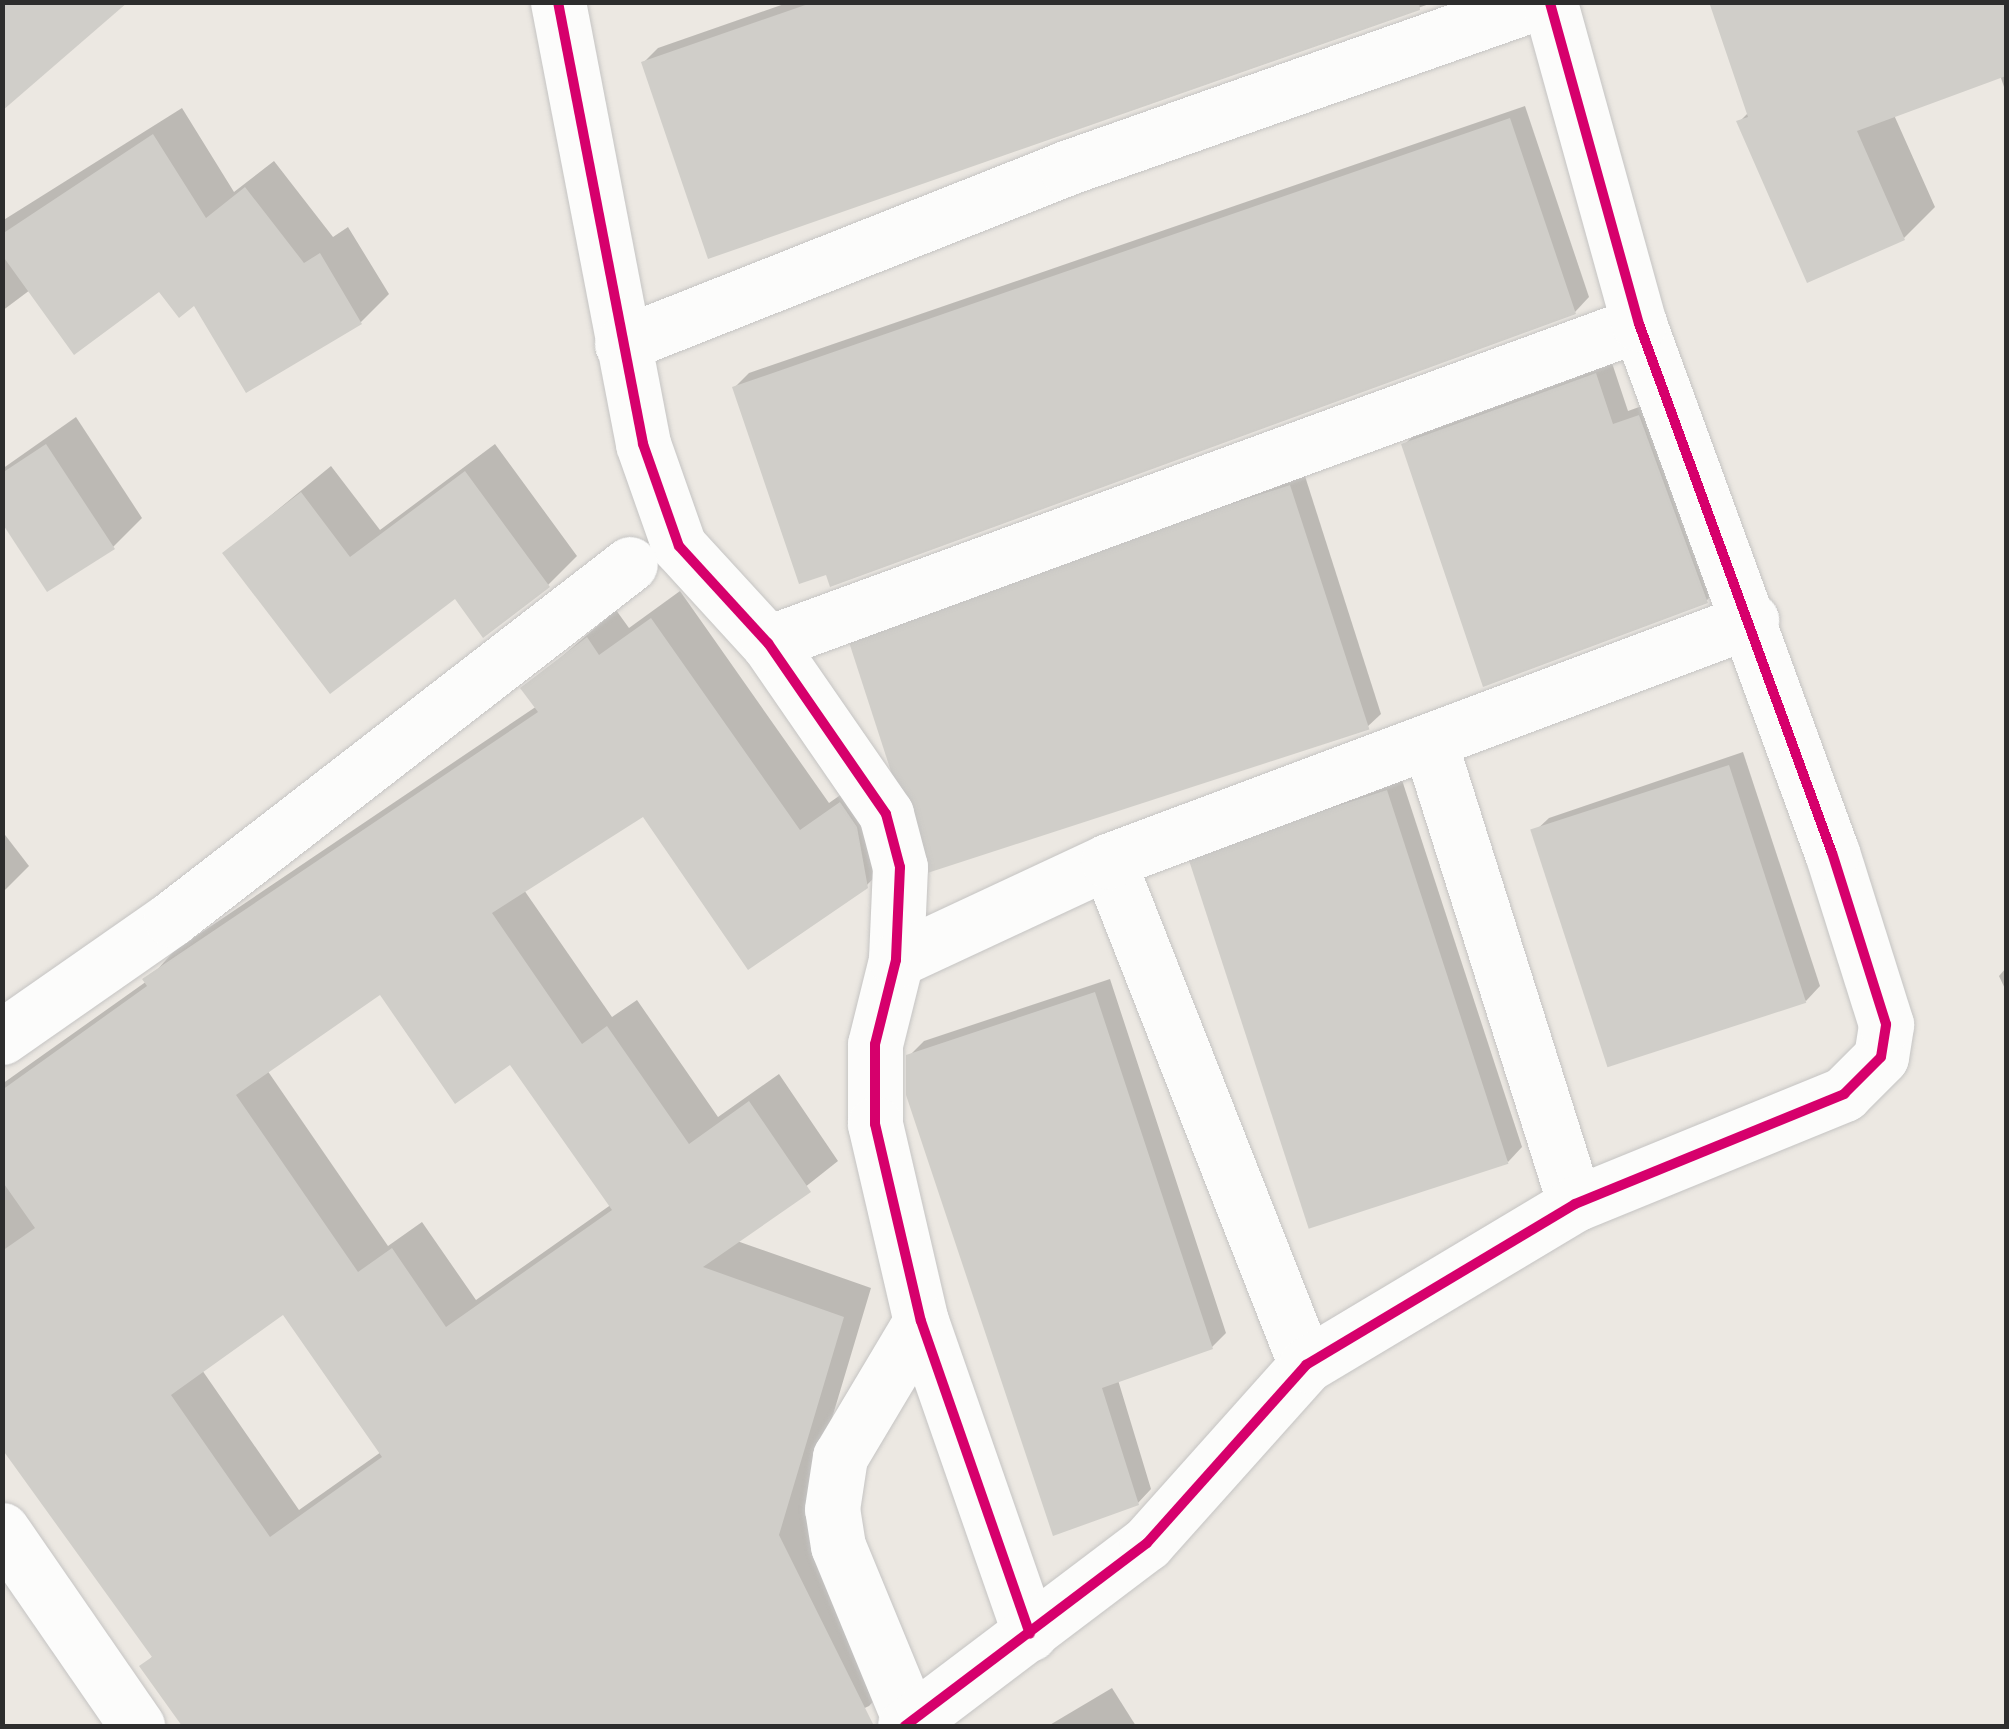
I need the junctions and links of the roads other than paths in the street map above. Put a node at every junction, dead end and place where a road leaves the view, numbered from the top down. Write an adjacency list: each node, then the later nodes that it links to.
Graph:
1 (1538, 2): 5 (street)
2 (1550, 2): 4 (street)
3 (569, 6): 5 (street)
4 (1640, 324): 7 (street); 8 (street)
5 (622, 344): 8 (street)
6 (630, 564): 12 (street)
7 (1751, 620): 9 (street); 13 (street)
8 (768, 643): 11 (street)
9 (1430, 746): 10 (street); 13 (street)
10 (1108, 861): 11 (street); 15 (street)
11 (896, 960): 14 (street)
12 (2, 1038)
13 (1575, 1204): 15 (street)
14 (921, 1321): 17 (street); 18 (street)
15 (1306, 1366): 17 (street)
16 (2, 1530): 19 (street)
17 (1030, 1634): 18 (street)
18 (908, 1725)
19 (137, 1726)

